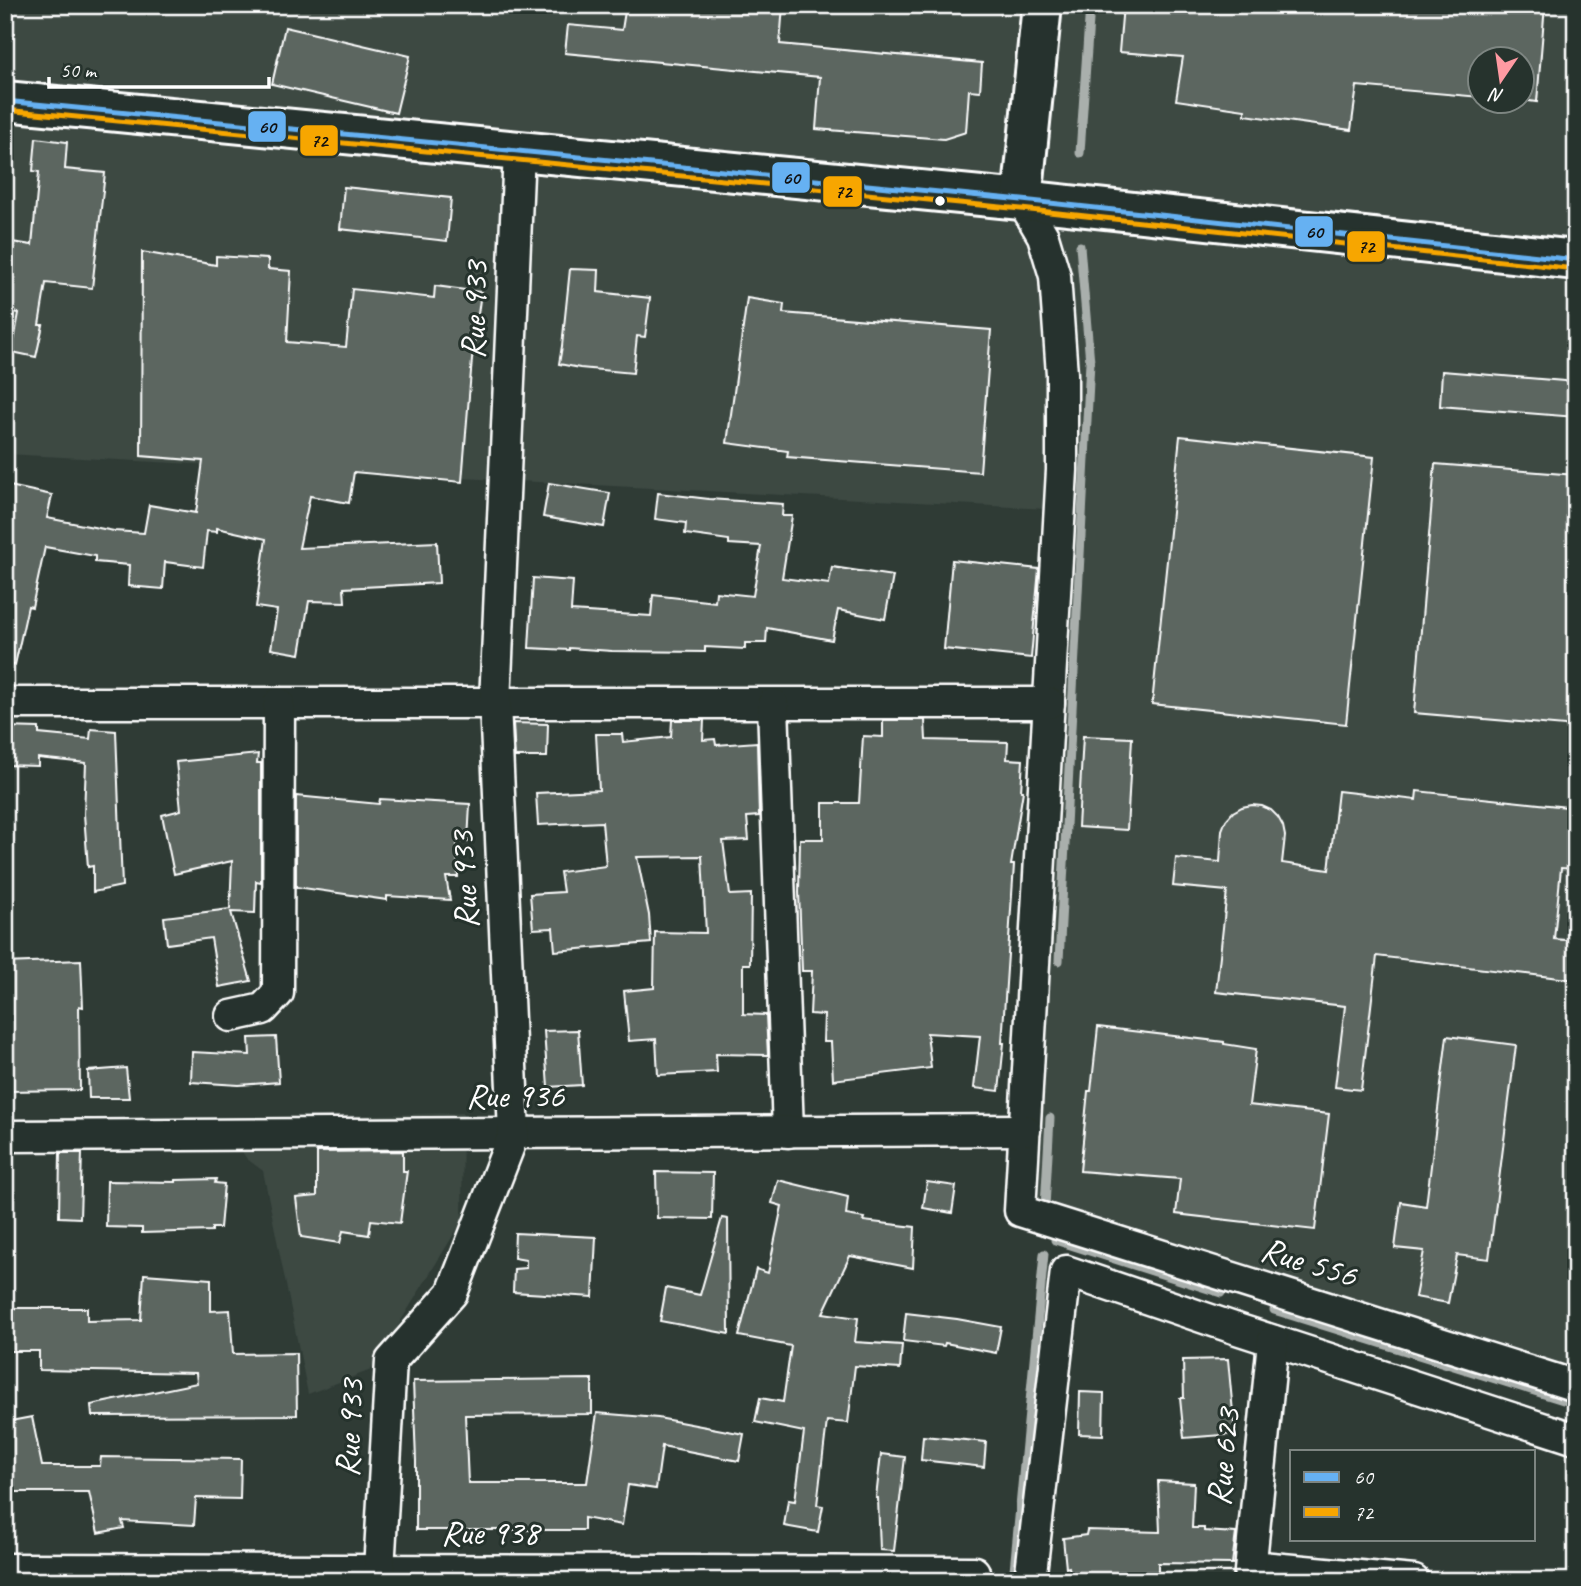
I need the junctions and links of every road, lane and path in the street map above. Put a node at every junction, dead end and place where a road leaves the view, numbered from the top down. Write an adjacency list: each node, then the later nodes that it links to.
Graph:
1 (1042, 5): 4 (main road)
2 (5, 101): 3 (main road)
3 (519, 151): 4 (main road); 8 (street, Rue 933)
4 (1022, 200): 5 (main road); 9 (street)
5 (1576, 260)
6 (5, 703): 7 (street)
7 (279, 703): 8 (street); 11 (street)
8 (495, 703): 10 (street); 14 (street, Rue 933)
9 (1049, 703): 10 (street); 12 (street)
10 (773, 704): 13 (street)
11 (231, 1016)
12 (1025, 1130): 13 (street, Rue 936); 16 (street, Rue 556)
13 (788, 1132): 14 (street, Rue 936)
14 (514, 1133): 15 (street, Rue 936); 22 (street, Rue 933)
15 (5, 1136)
16 (1254, 1285): 17 (street); 19 (street, Rue 556)
17 (1240, 1330): 18 (street); 26 (street)
18 (1273, 1341): 20 (street); 24 (street, Rue 623)
19 (1576, 1386)
20 (1576, 1439)
21 (5, 1569): 22 (street, Rue 938)
22 (379, 1570): 25 (street, Rue 938)
23 (974, 1572): 25 (street, Rue 938)
24 (1250, 1573): 27 (street)
25 (728, 1576)
26 (1030, 1581)
27 (1414, 1581)

